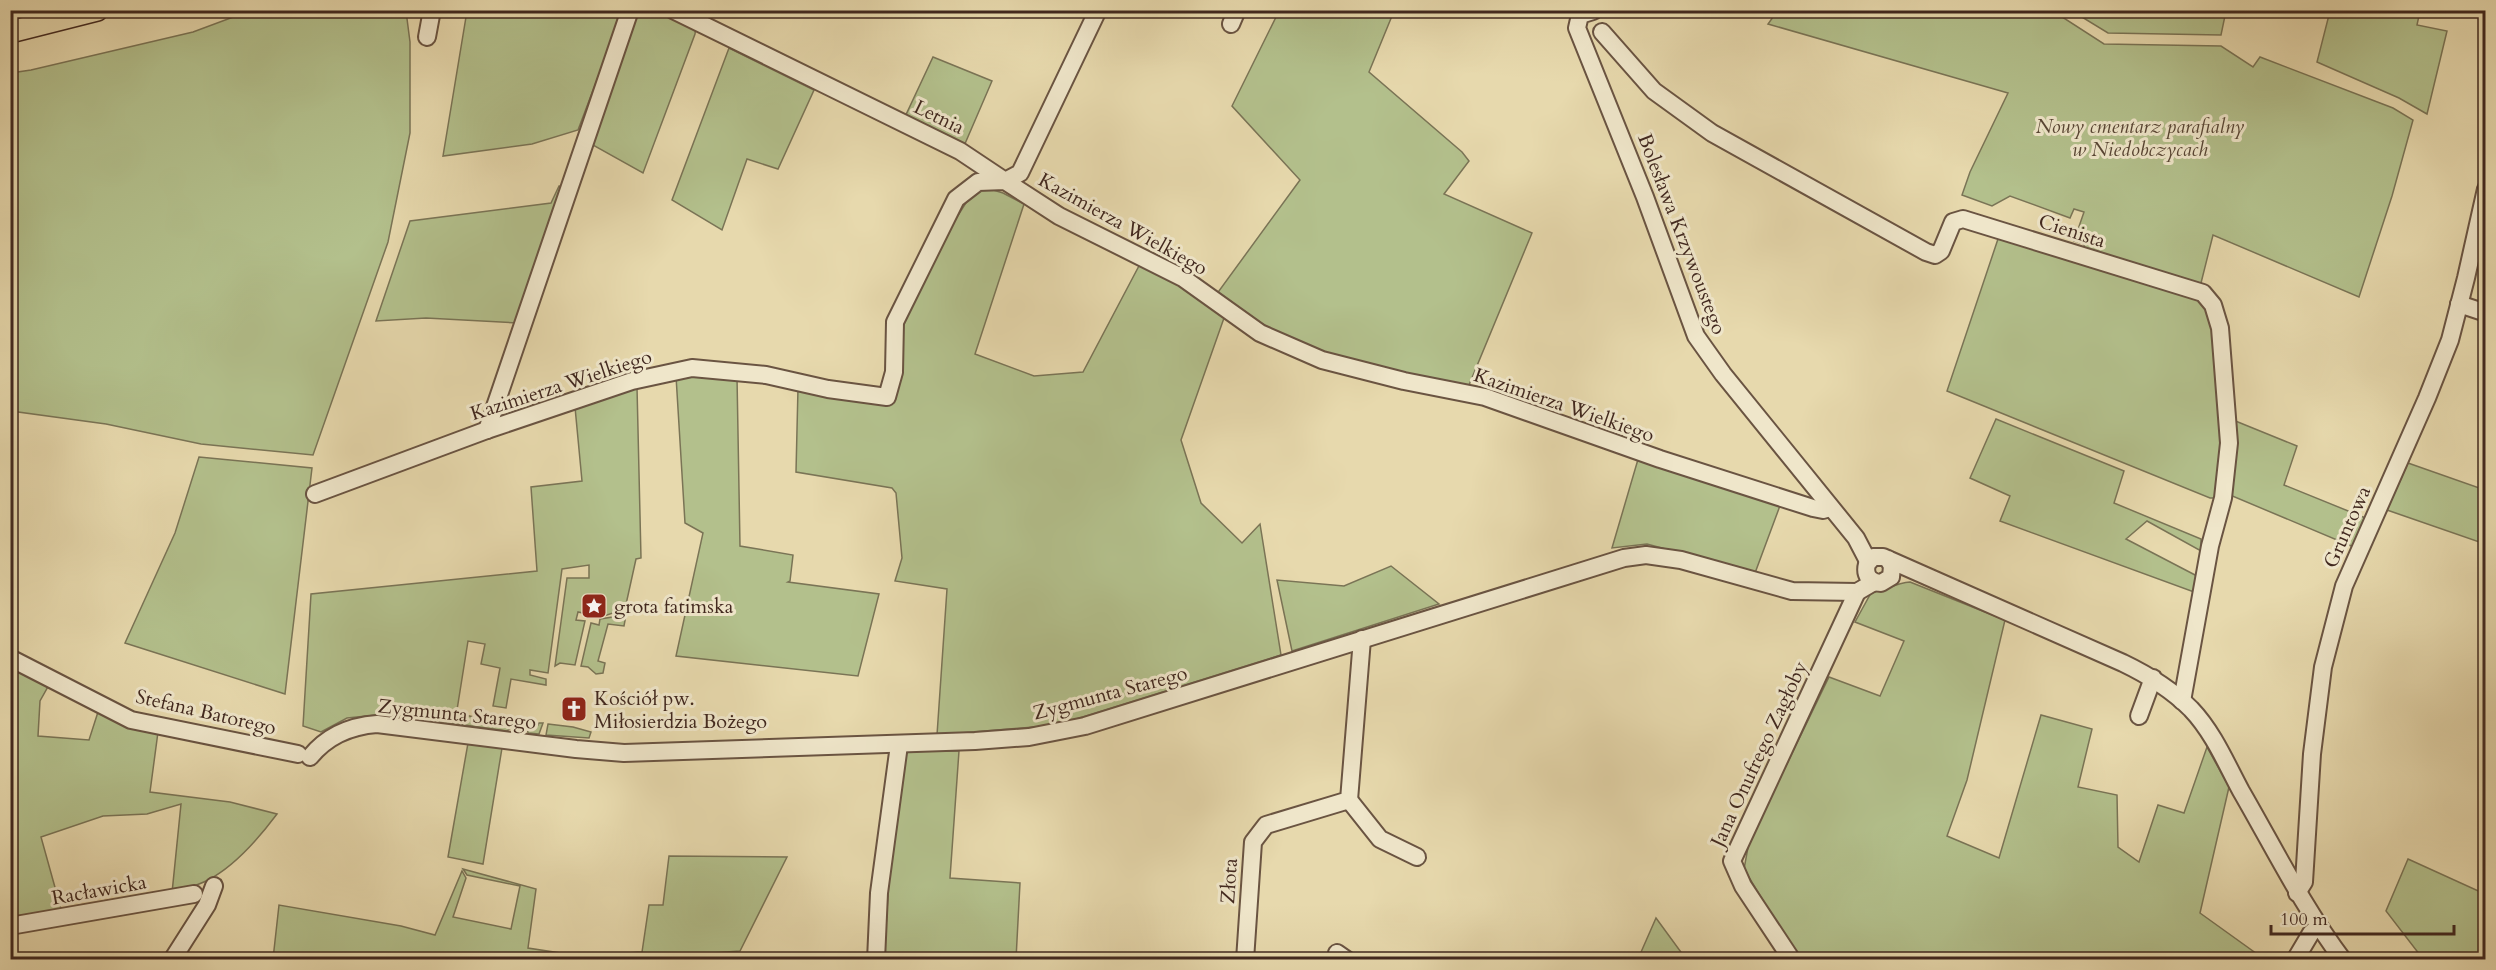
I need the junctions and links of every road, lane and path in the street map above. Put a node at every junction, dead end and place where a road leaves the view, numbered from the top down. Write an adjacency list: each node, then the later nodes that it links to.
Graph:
1 (97, 10): 8 (main road)
2 (426, 10): 3 (street)
3 (432, 10)
4 (630, 10): 13 (street)
5 (673, 10): 9 (street, Letnia)
6 (1098, 10): 9 (street)
7 (1588, 22): 15 (street, Bolesława Krzywoustego); 23 (street, Cienista)
8 (10, 32)
9 (1005, 181): 13 (street, Kazimierza Wielkiego); 15 (street, Kazimierza Wielkiego)
10 (2486, 189): 11 (street, Gruntowa)
11 (2459, 304): 12 (street); 30 (street, Gruntowa)
12 (2486, 313)
13 (488, 430): 14 (street, Kazimierza Wielkiego)
14 (315, 494)
15 (1830, 508): 16 (street, Bolesława Krzywoustego)
16 (1876, 566): 17 (street, Bolesława Krzywoustego); 17 (street); 18 (street); 19 (street)
17 (1926, 577): 22 (street, Bolesława Krzywoustego)
18 (1837, 590): 19 (street, Zygmunta Starego); 20 (street, Zygmunta Starego)
19 (1857, 592): 37 (street, Jana Onufrego Zagłoby)
20 (1362, 639): 25 (street, Zygmunta Starego); 27 (street)
21 (10, 657): 26 (street, Stefana Batorego)
22 (2153, 678): 23 (street, Bolesława Krzywoustego); 24 (street)
23 (2182, 701): 30 (street, Bolesława Krzywoustego)
24 (2139, 716)
25 (898, 745): 26 (street, Zygmunta Starego); 35 (street)
26 (304, 755)
27 (1349, 800): 28 (street); 36 (street, Złota)
28 (1417, 857)
29 (214, 886): 34 (street)
30 (2297, 893): 33 (street, Bolesława Krzywoustego)
31 (194, 894): 32 (street, Racławicka)
32 (10, 926)
33 (2318, 927): 38 (street); 39 (street, Bolesława Krzywoustego)
34 (172, 960)
35 (876, 960)
36 (1245, 960)
37 (1792, 960)
38 (2295, 960)
39 (2343, 960)

